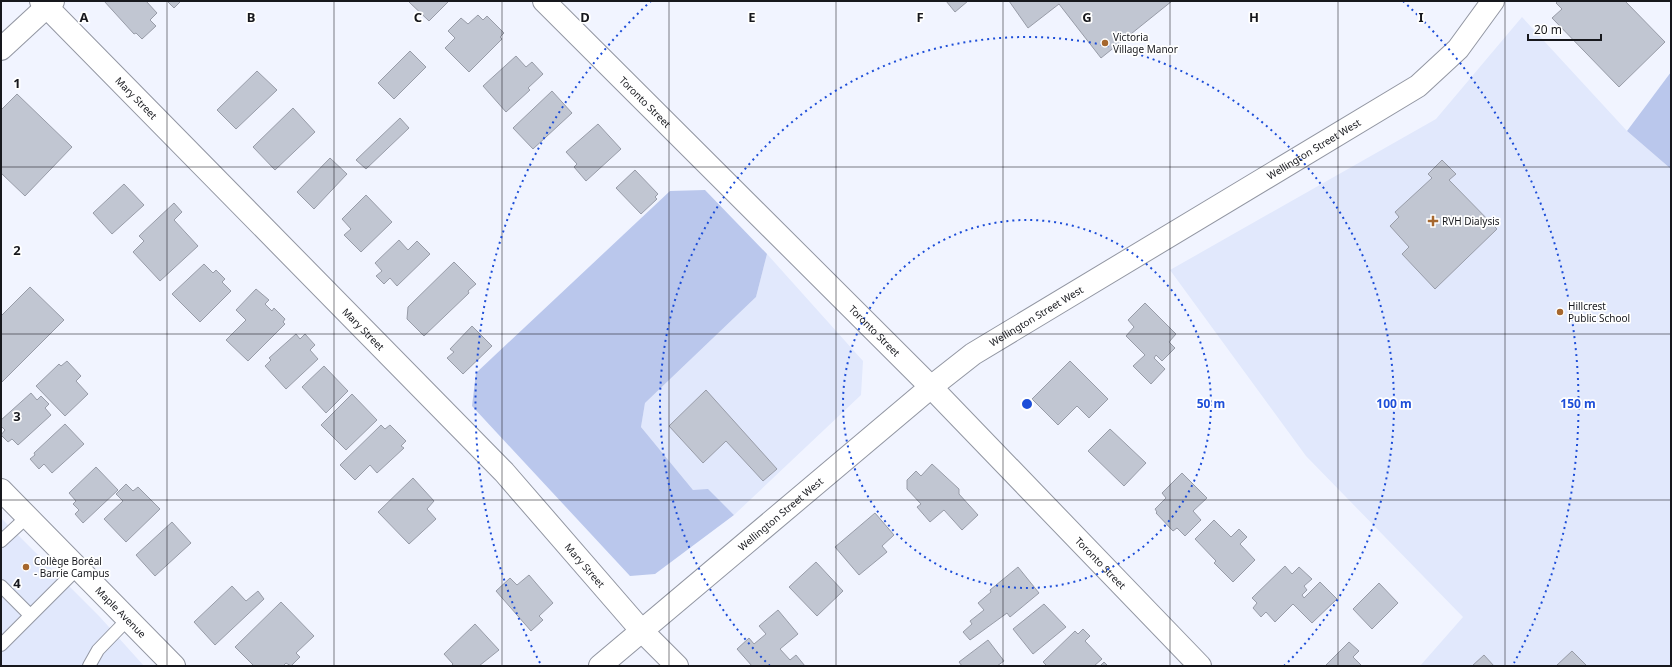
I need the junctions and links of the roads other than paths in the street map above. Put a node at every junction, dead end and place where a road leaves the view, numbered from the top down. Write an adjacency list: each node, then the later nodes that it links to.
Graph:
1 (544, 1): 5 (street, Toronto Street)
2 (1493, 1): 5 (street, Wellington Street West)
3 (47, 3): 4 (street); 13 (street, Mary Street)
4 (1, 49)
5 (931, 387): 13 (street, Wellington Street West); 19 (street, Toronto Street)
6 (1, 490): 7 (street, Maple Avenue)
7 (27, 517): 8 (lane); 9 (street, Maple Avenue)
8 (1, 541)
9 (78, 568): 11 (lane); 12 (street, Maple Avenue)
10 (1, 586): 11 (lane)
11 (30, 615): 14 (lane)
12 (128, 619): 15 (lane); 16 (street, Maple Avenue)
13 (641, 630): 17 (street, Wellington Street West); 18 (street, Mary Street)
14 (1, 644)
15 (89, 666)
16 (174, 666)
17 (600, 666)
18 (677, 666)
19 (1200, 666)

